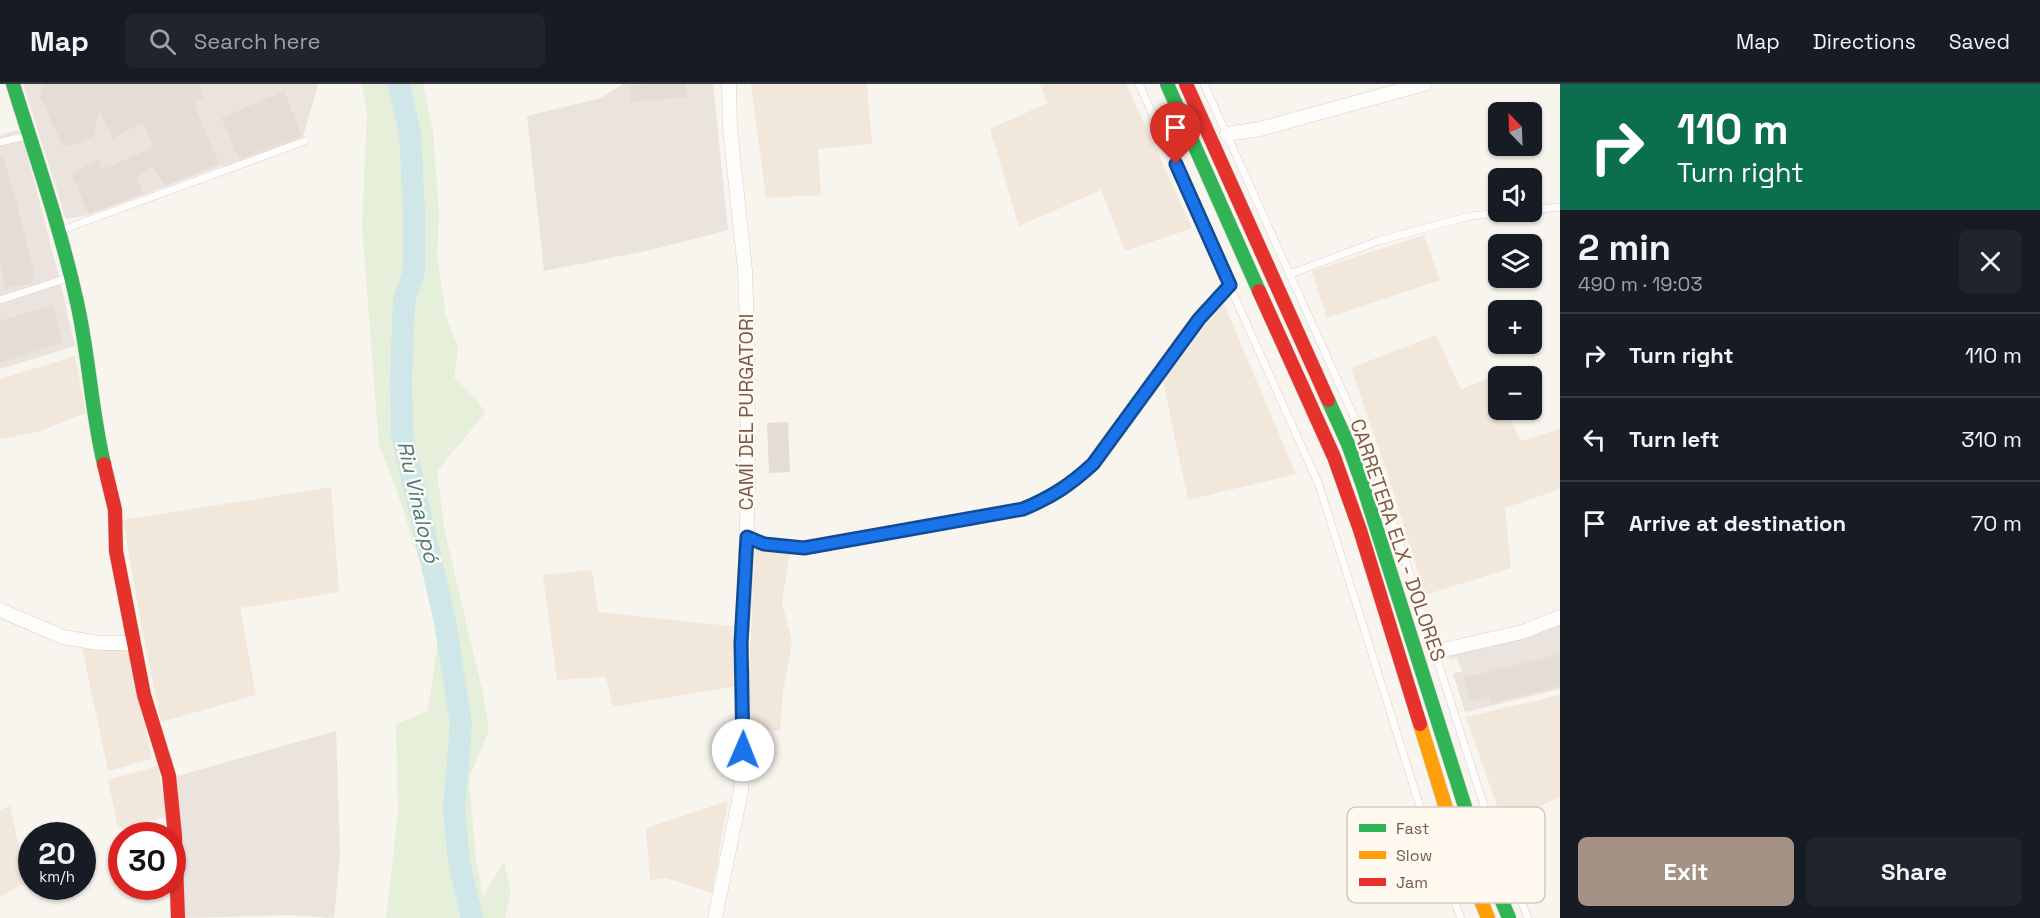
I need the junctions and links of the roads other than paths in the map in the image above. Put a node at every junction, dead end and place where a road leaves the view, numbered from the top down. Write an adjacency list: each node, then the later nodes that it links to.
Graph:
1 (13, 84): 9 (main road)
2 (729, 84): 20 (street, CAMÍ DEL PURGATORI)
3 (1139, 84): 18 (lane)
4 (1167, 84): 26 (main road, CARRETERA ELX - DOLORES)
5 (1186, 84): 27 (main road, CARRETERA ELX - DOLORES)
6 (1204, 84): 8 (lane)
7 (1424, 84): 8 (street)
8 (1227, 134): 16 (lane)
9 (29, 135): 11 (lane); 15 (main road)
10 (305, 141): 15 (lane)
11 (0, 142)
12 (1560, 207): 13 (lane)
13 (1542, 209)
14 (1488, 214): 16 (lane)
15 (58, 231): 17 (main road)
16 (1290, 274): 24 (lane)
17 (71, 278): 19 (lane); 23 (main road)
18 (1230, 285): 20 (lane); 25 (lane)
19 (0, 299)
20 (747, 537): 34 (street, CAMÍ DEL PURGATORI)
21 (0, 610): 23 (street)
22 (1560, 617): 24 (street)
23 (135, 643): 33 (main road)
24 (1434, 652): 28 (lane)
25 (1420, 807)
26 (1446, 807)
27 (1465, 807)
28 (1484, 807)
29 (1455, 903): 35 (lane)
30 (1482, 903): 36 (main road, CARRETERA ELX - DOLORES)
31 (1503, 903): 37 (main road, CARRETERA ELX - DOLORES)
32 (1522, 903): 38 (lane)
33 (178, 918)
34 (715, 918)
35 (1461, 918)
36 (1488, 918)
37 (1509, 918)
38 (1528, 918)

